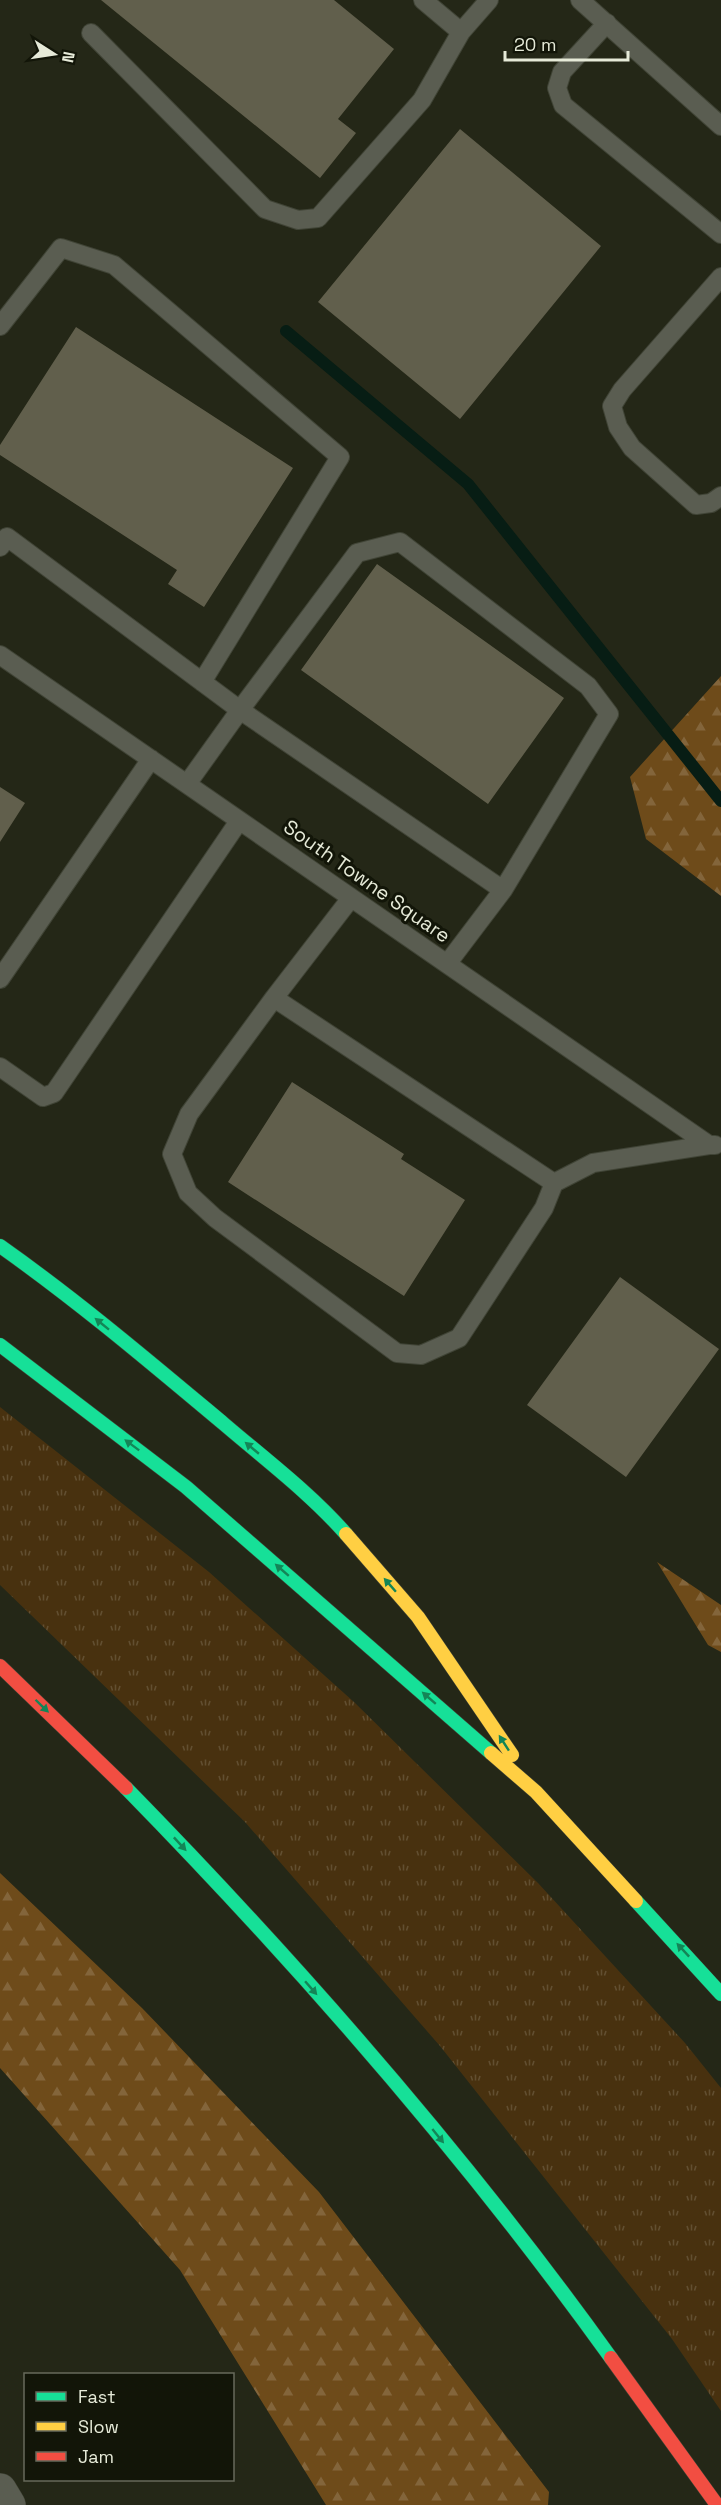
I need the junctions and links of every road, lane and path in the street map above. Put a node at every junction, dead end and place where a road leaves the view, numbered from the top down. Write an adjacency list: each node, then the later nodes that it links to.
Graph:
1 (423, 0): 5 (lane)
2 (489, 0): 5 (lane)
3 (580, 0): 4 (lane)
4 (607, 23): 7 (lane); 8 (lane)
5 (461, 32): 6 (lane)
6 (92, 33)
7 (721, 126)
8 (721, 234)
9 (721, 277): 11 (lane)
10 (0, 326): 14 (lane)
11 (721, 496)
12 (2, 538): 14 (lane)
13 (0, 655): 16 (lane, South Towne Square)
14 (202, 682): 15 (lane)
15 (240, 710): 17 (lane); 19 (lane); 19 (lane)
16 (151, 759): 17 (lane, South Towne Square); 22 (lane)
17 (187, 784): 18 (lane, South Towne Square)
18 (239, 820): 20 (lane, South Towne Square); 24 (lane)
19 (504, 890): 21 (lane)
20 (351, 898): 21 (lane, South Towne Square); 23 (lane)
21 (447, 964): 25 (lane, South Towne Square)
22 (0, 979)
23 (274, 998): 26 (lane); 26 (lane)
24 (0, 1067)
25 (715, 1145): 26 (lane)
26 (554, 1183)
27 (0, 1246): 30 (highway, one-way to 27)
28 (0, 1345): 30 (highway, one-way to 28)
29 (0, 1666): 34 (highway, one-way to 34)
30 (536, 1792): 31 (highway, one-way to 30)
31 (721, 1994)
32 (0, 2490): 33 (street)
33 (9, 2505)
34 (717, 2505)

